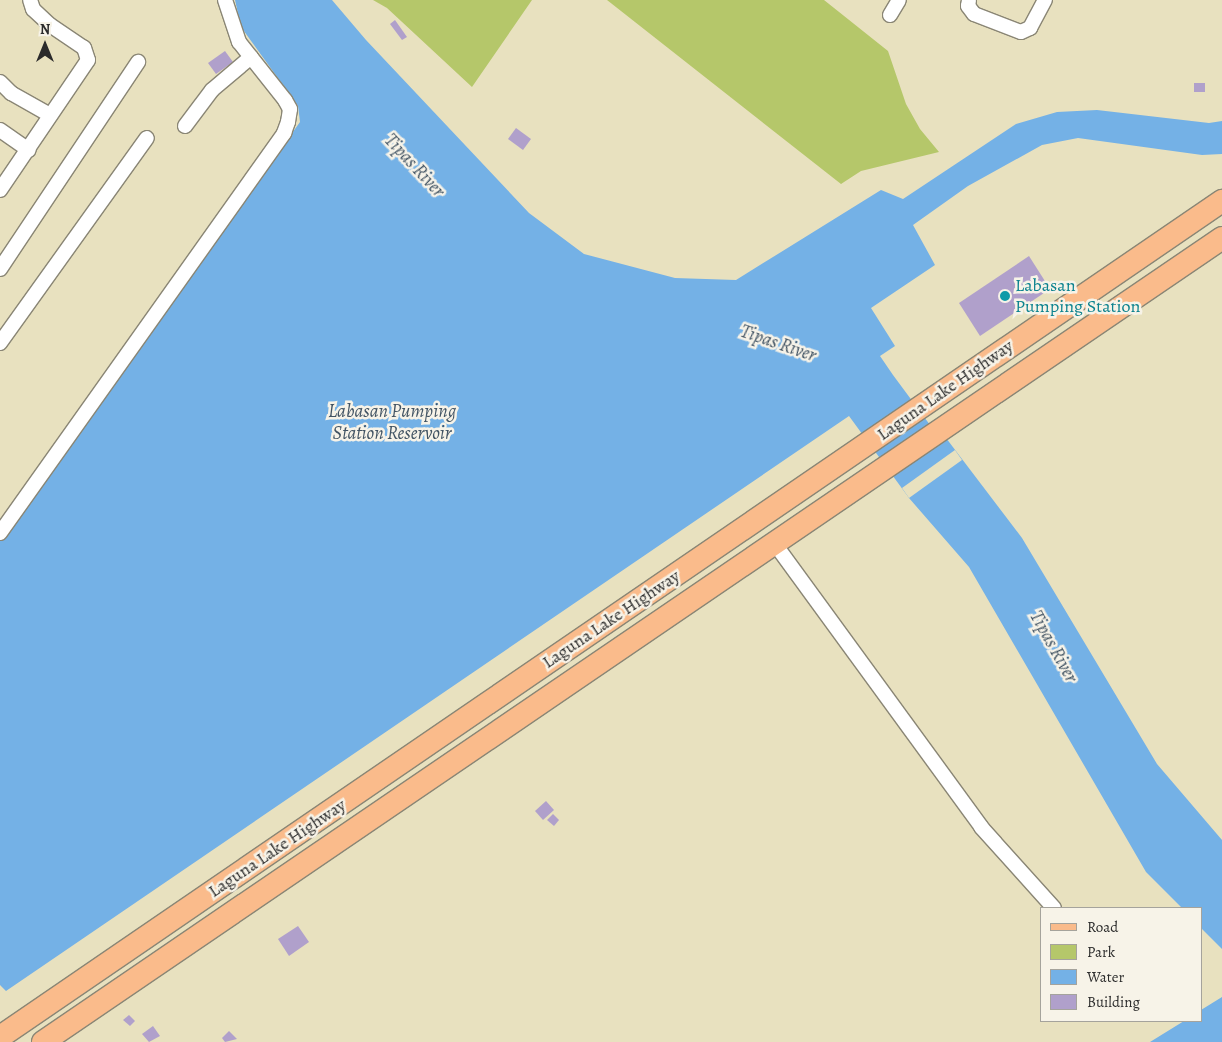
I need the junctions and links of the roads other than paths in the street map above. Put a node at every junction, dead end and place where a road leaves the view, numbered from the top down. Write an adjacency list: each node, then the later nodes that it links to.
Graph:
1 (30, 0): 10 (street)
2 (225, 0): 7 (street)
3 (899, 0): 6 (street)
4 (1045, 0): 5 (street)
5 (969, 3)
6 (890, 15)
7 (251, 57): 11 (street); 20 (street)
8 (138, 62): 18 (street)
9 (0, 82): 10 (street)
10 (50, 115): 14 (street)
11 (185, 126)
12 (0, 130): 14 (street)
13 (147, 138): 19 (street)
14 (28, 150): 15 (street)
15 (0, 190)
16 (1222, 201): 22 (main road, Laguna Lake Highway)
17 (1222, 238): 21 (main road, Laguna Lake Highway)
18 (0, 269)
19 (0, 343)
20 (0, 533)
21 (775, 544): 23 (main road, Laguna Lake Highway); 24 (street)
22 (249, 867): 23 (main road); 25 (main road, Laguna Lake Highway)
23 (266, 890): 26 (main road, Laguna Lake Highway)
24 (1053, 907)
25 (0, 1037)
26 (43, 1042)

